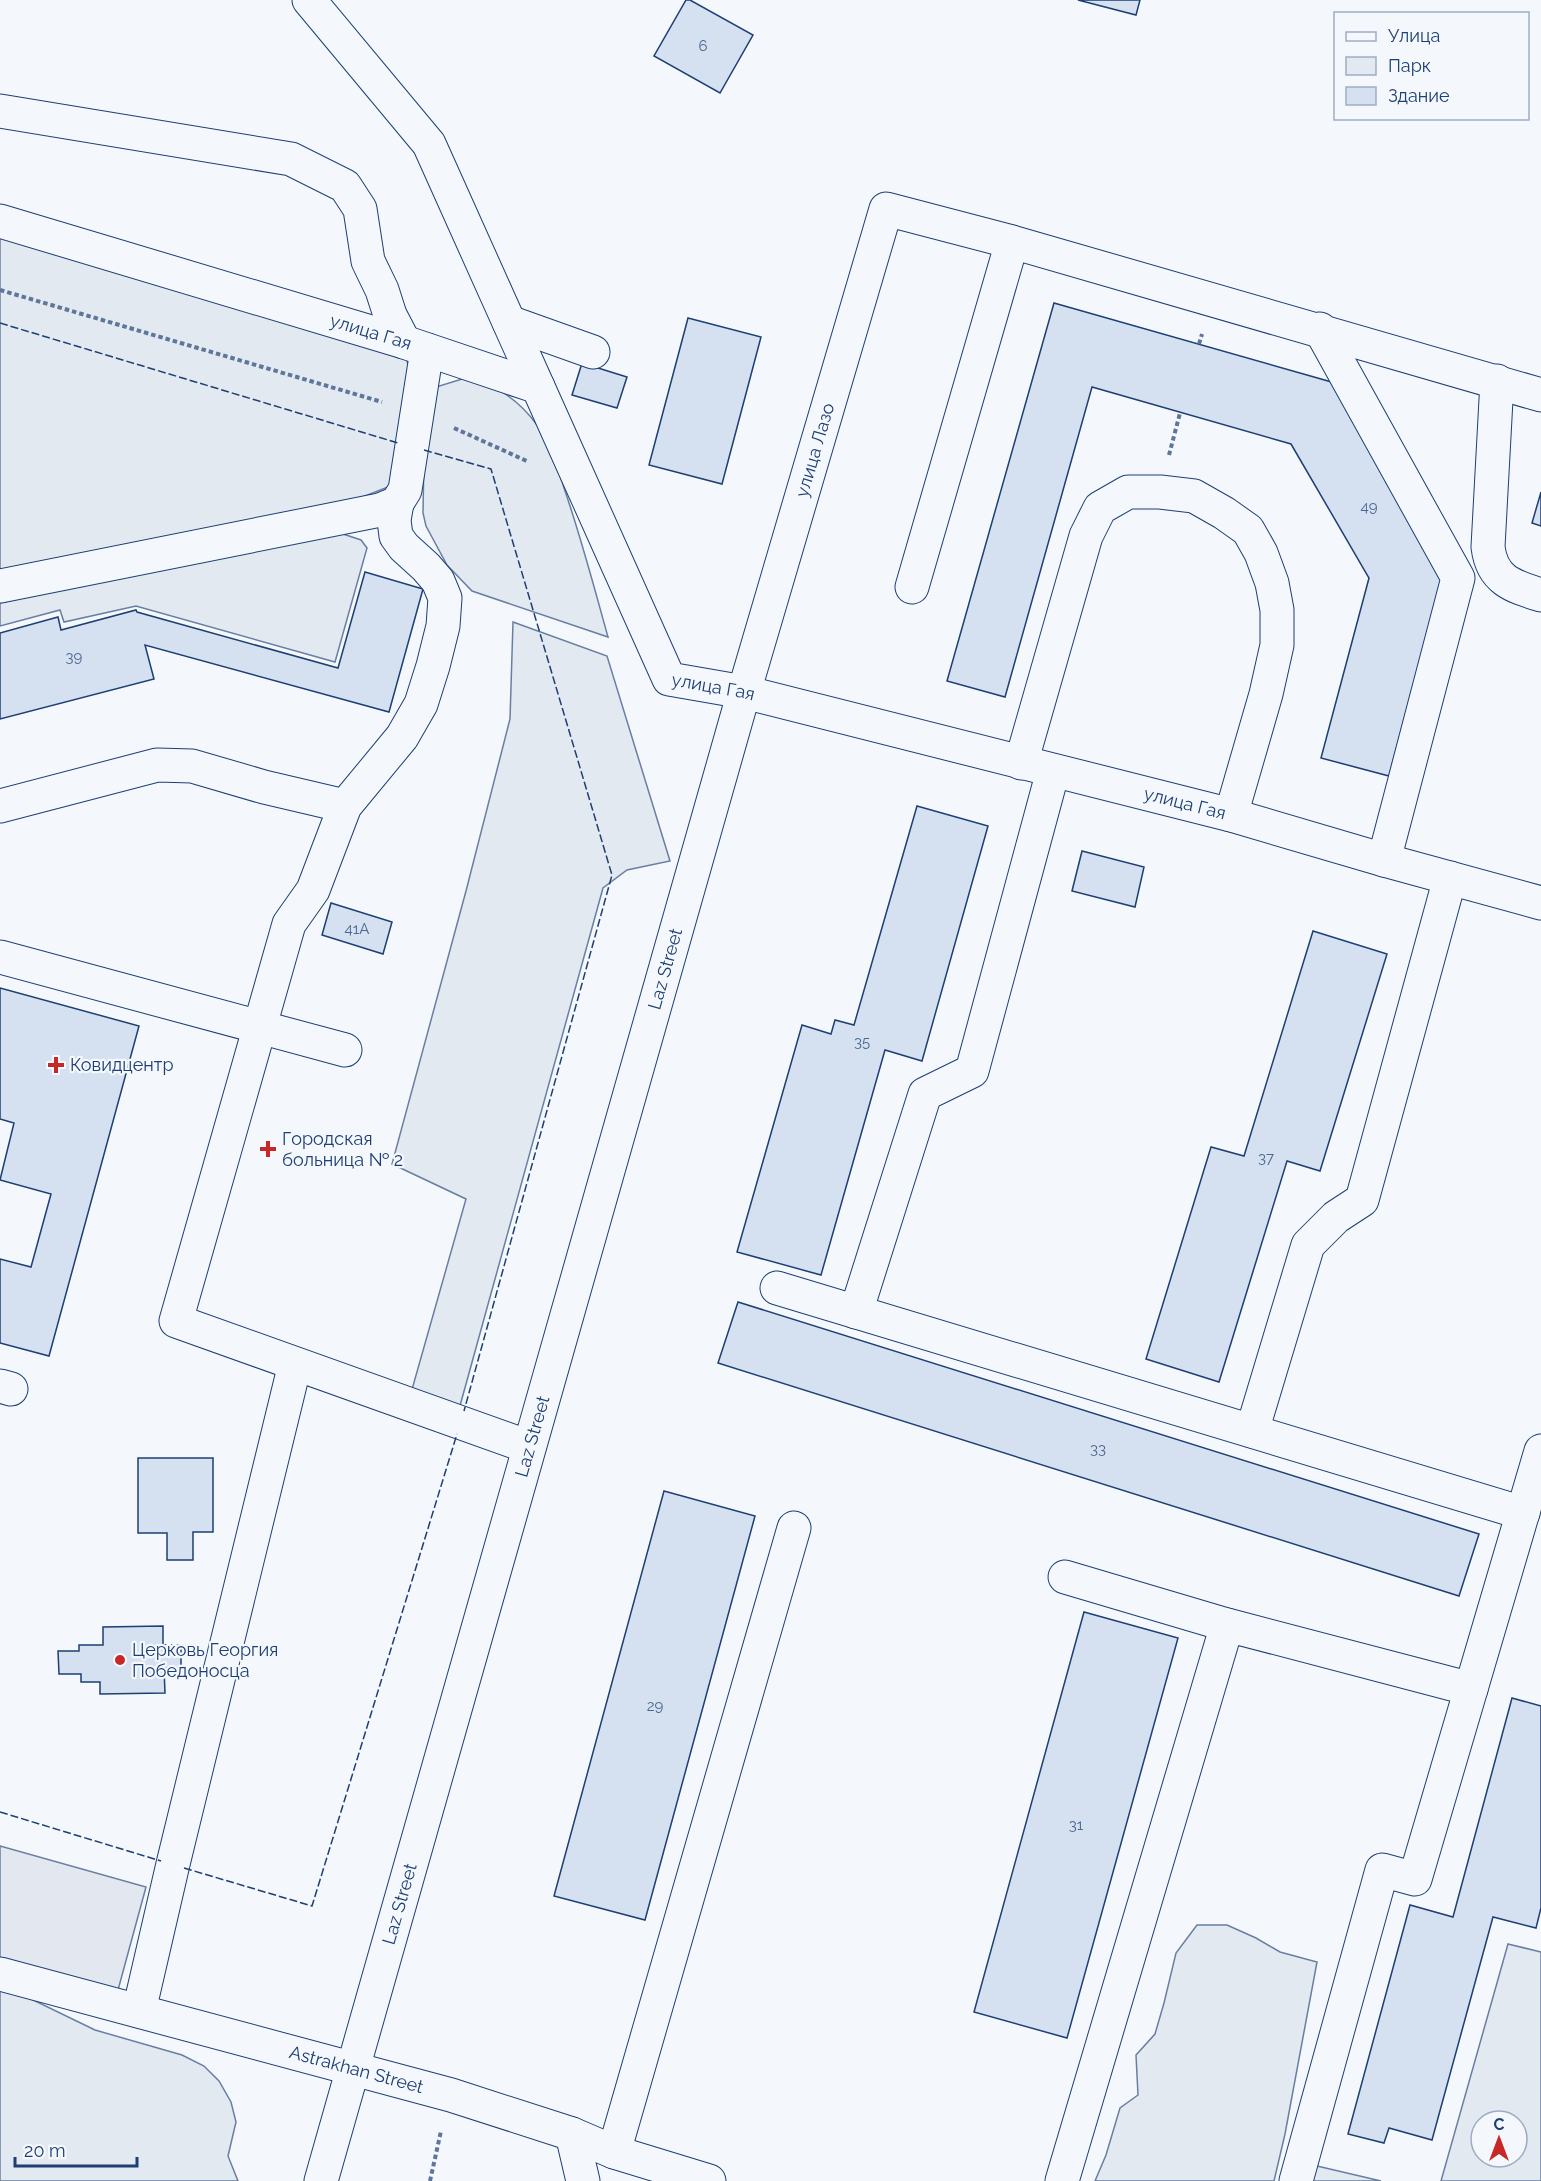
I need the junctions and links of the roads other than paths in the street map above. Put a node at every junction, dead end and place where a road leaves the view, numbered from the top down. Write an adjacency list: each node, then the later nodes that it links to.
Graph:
1 (309, 0): 5 (street)
2 (0, 111): 7 (street)
3 (0, 221): 7 (street, улица Гая)
4 (1012, 242): 6 (street); 14 (street); 16 (street, улица Лазо)
5 (509, 322): 8 (street); 10 (street)
6 (1320, 329): 9 (street); 22 (street)
7 (416, 346): 10 (street, улица Гая); 12 (street)
8 (593, 352)
9 (1497, 381): 11 (street); 15 (street)
10 (538, 387): 16 (street, улица Гая)
11 (1541, 394)
12 (397, 502): 13 (street); 20 (street)
13 (0, 586)
14 (912, 587)
15 (1541, 595)
16 (744, 692): 17 (street, улица Гая); 32 (street, Laz Street)
17 (1021, 763): 18 (street, улица Гая); 21 (street)
18 (1053, 771): 21 (street, улица Гая); 29 (street)
19 (0, 806): 20 (street)
20 (345, 806): 26 (street)
21 (1231, 815): 22 (street, улица Гая)
22 (1384, 860): 23 (street, улица Гая)
23 (1450, 878): 24 (street, улица Гая); 31 (street)
24 (1541, 903)
25 (0, 957): 26 (street)
26 (260, 1027): 27 (street); 30 (street)
27 (345, 1050)
28 (777, 1288): 29 (street)
29 (856, 1312): 31 (street)
30 (295, 1364): 32 (street); 40 (street)
31 (1252, 1431): 34 (street)
32 (529, 1447): 41 (street, Laz Street)
33 (1541, 1451): 34 (street)
34 (1523, 1513): 38 (street)
35 (794, 1528): 43 (street)
36 (1065, 1577): 37 (street)
37 (1227, 1625): 38 (street); 47 (street)
38 (1471, 1689): 48 (street)
39 (0, 1974): 40 (street, Astrakhan Street)
40 (139, 2011): 41 (street, Astrakhan Street)
41 (353, 2070): 42 (street, Astrakhan Street); 44 (street, Laz Street)
42 (572, 2134): 43 (street, Astrakhan Street); 45 (street)
43 (614, 2151): 46 (street, Astrakhan Street)
44 (321, 2181)
45 (583, 2181)
46 (709, 2181)
47 (1062, 2181)
48 (1296, 2181)

